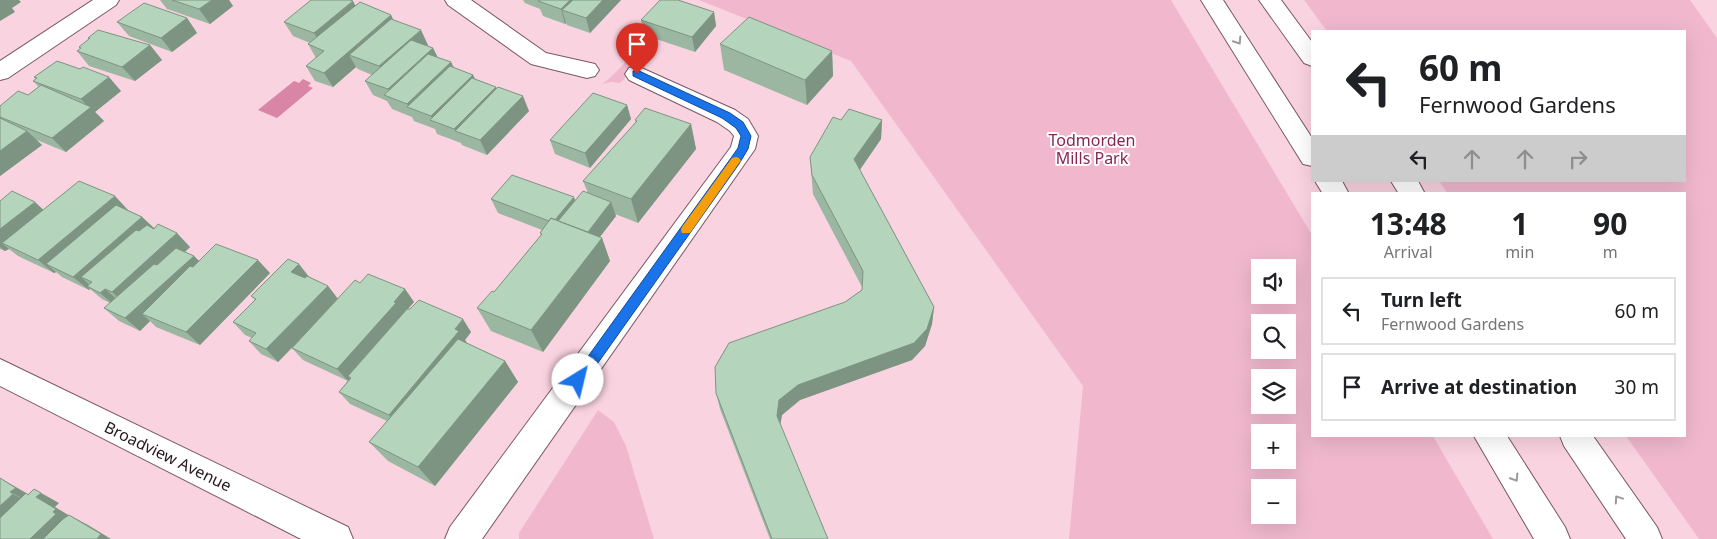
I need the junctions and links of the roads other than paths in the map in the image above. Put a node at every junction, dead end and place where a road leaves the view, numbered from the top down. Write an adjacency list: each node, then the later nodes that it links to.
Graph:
1 (108, 0): 7 (main road)
2 (456, 0): 6 (main road)
3 (1212, 0): 9 (main road, one-way to 9)
4 (1270, 0): 5 (main road)
5 (1311, 57)
6 (586, 70)
7 (0, 72)
8 (637, 74): 14 (main road)
9 (1311, 155)
10 (1, 373): 13 (main road, Broadview Avenue)
11 (1490, 437): 15 (main road, one-way to 15)
12 (1576, 437): 16 (main road, one-way to 12)
13 (336, 539)
14 (462, 539)
15 (1553, 539)
16 (1645, 539)

